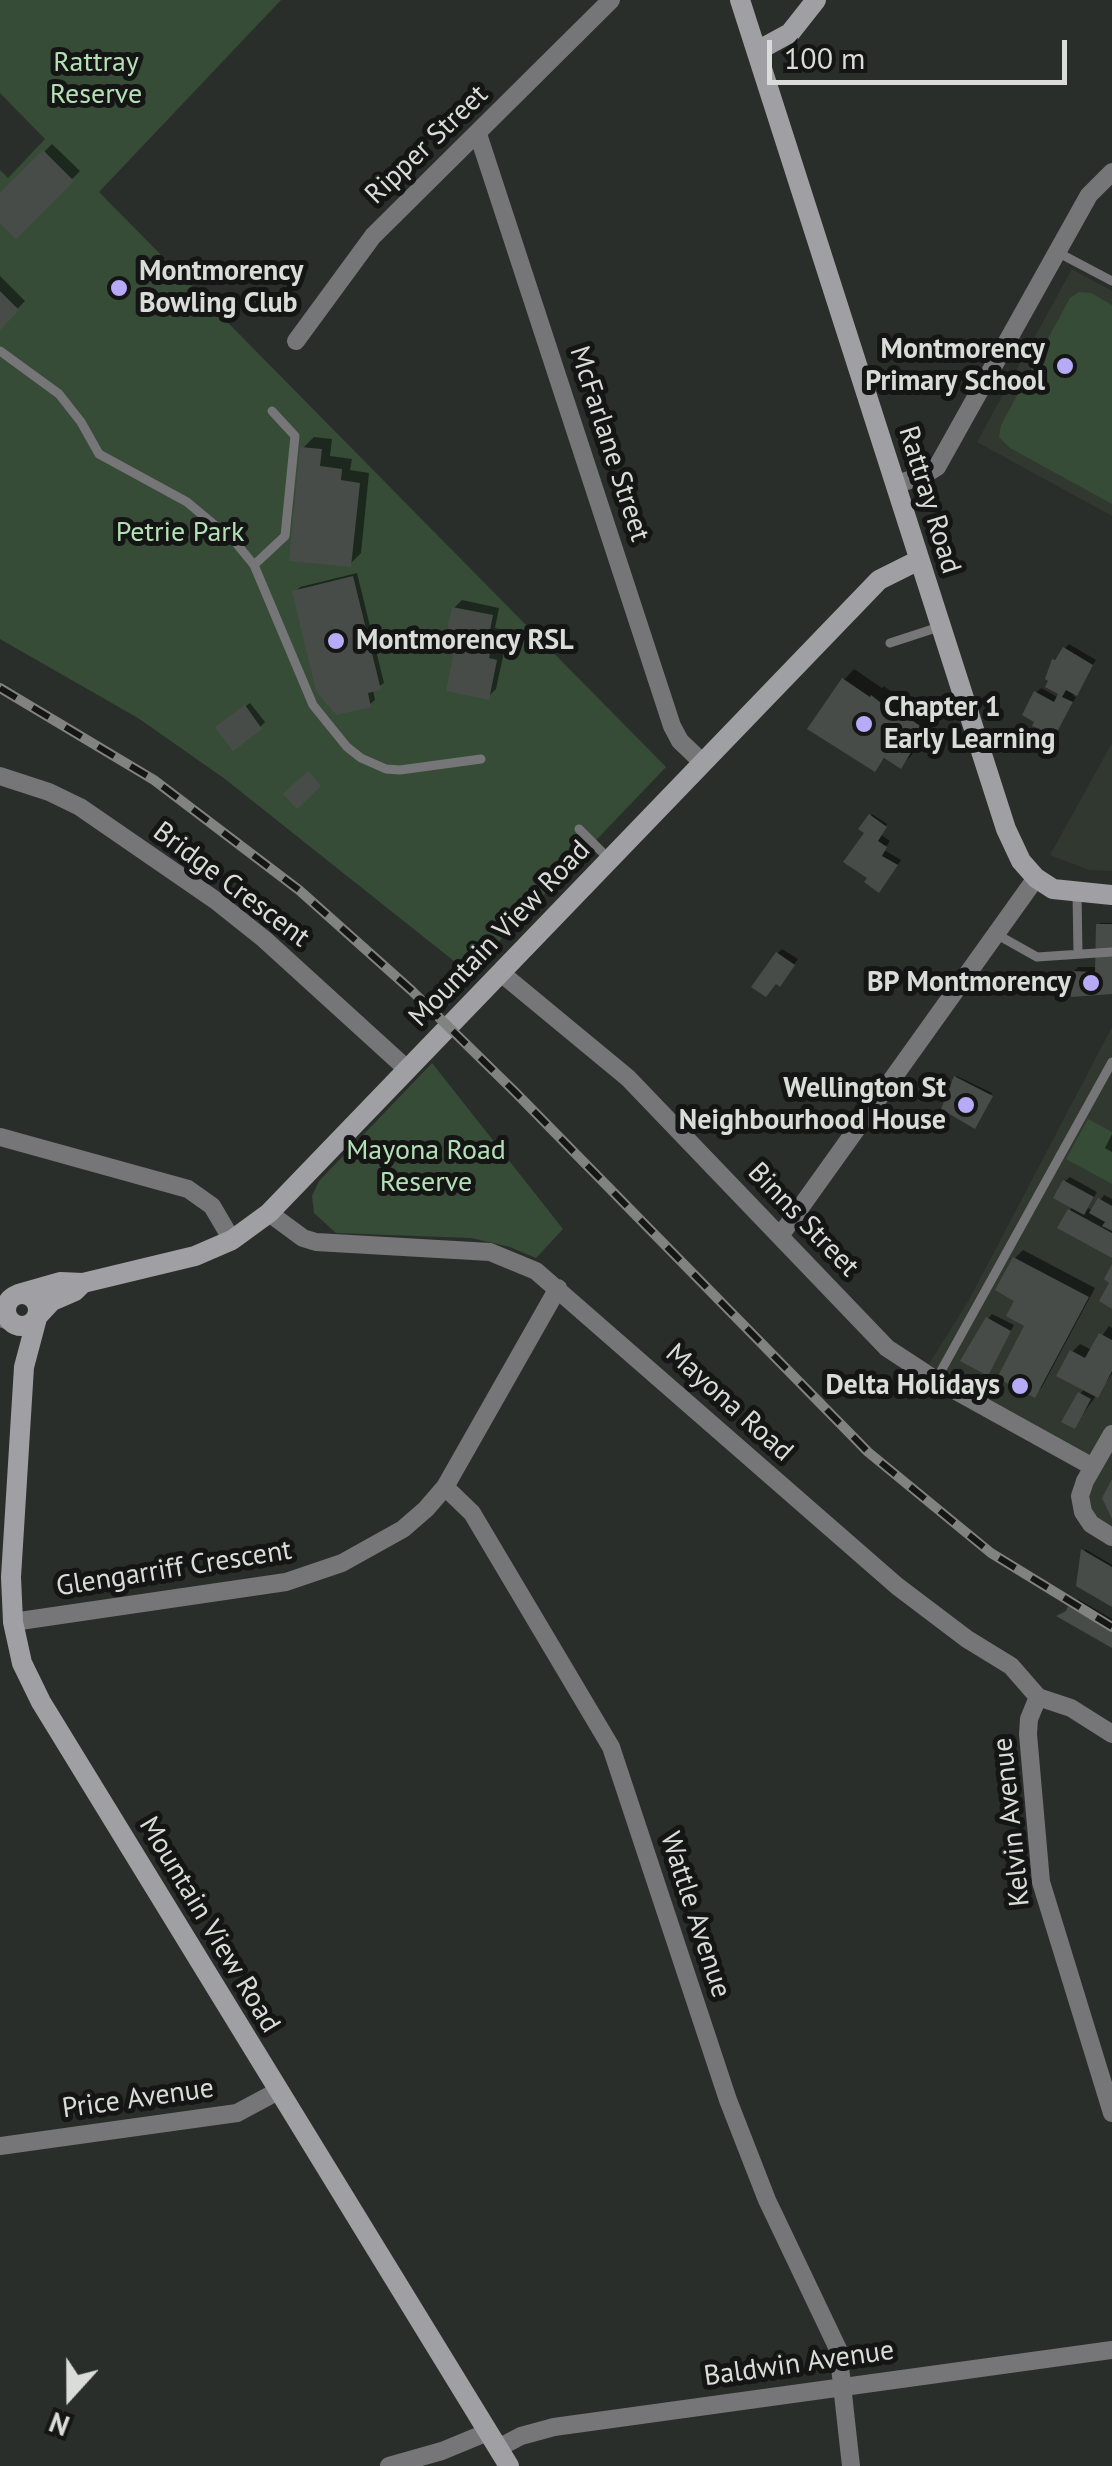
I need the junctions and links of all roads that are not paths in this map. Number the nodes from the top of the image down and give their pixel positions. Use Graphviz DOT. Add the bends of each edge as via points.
graph roads {
  1 [pos="610,0"];
  2 [pos="740,0"];
  3 [pos="816,0"];
  4 [pos="758,51"];
  5 [pos="478,134"];
  6 [pos="1112,172"];
  7 [pos="1056,252"];
  8 [pos="1112,281"];
  9 [pos="296,341"];
  10 [pos="0,351"];
  11 [pos="272,411"];
  12 [pos="896,484"];
  13 [pos="918,560"];
  14 [pos="254,565"];
  15 [pos="940,626"];
  16 [pos="890,643"];
  17 [pos="481,759"];
  18 [pos="703,763"];
  19 [pos="0,776"];
  20 [pos="579,829"];
  21 [pos="609,859"];
  22 [pos="1036,878"];
  23 [pos="1076,893"];
  24 [pos="1112,894"];
  25 [pos="996,934"];
  26 [pos="1112,952"];
  27 [pos="1078,954"];
  28 [pos="500,973"];
  29 [pos="1112,1062"];
  30 [pos="408,1070"];
  31 [pos="0,1136"];
  32 [pos="270,1213"];
  33 [pos="780,1236"];
  34 [pos="232,1240"];
  35 [pos="83,1283"];
  36 [pos="558,1288"];
  37 [pos="9,1309"];
  38 [pos="37,1317"];
  39 [pos="24,1368"];
  40 [pos="936,1380"];
  41 [pos="1112,1434"];
  42 [pos="1094,1466"];
  43 [pos="445,1487"];
  44 [pos="1112,1537"];
  45 [pos="13,1622"];
  46 [pos="1038,1697"];
  47 [pos="1112,1734"];
  48 [pos="278,2091"];
  49 [pos="1112,2112"];
  50 [pos="0,2146"];
  51 [pos="1112,2350"];
  52 [pos="840,2386"];
  53 [pos="498,2449"];
  54 [pos="389,2466"];
  55 [pos="851,2466"];
  1 -- 5 [label="street, Ripper Street"];
  2 -- 4 [label="street, Rattray Road"];
  3 -- 4 [label="street" via="790,34"];
  4 -- 12 [label="street, Rattray Road"];
  5 -- 9 [label="street, Ripper Street" via="373,236"];
  5 -- 18 [label="street, McFarlane Street" via="672,726"];
  6 -- 7 [label="street" via="1089,195"];
  7 -- 8 [label="lane"];
  7 -- 12 [label="street" via="938,467"];
  10 -- 14 [label="lane" via="59,394 99,454 187,502"];
  11 -- 14 [label="lane" via="295,436 284,536"];
  12 -- 13 [label="street, Rattray Road"];
  13 -- 15 [label="street, Rattray Road"];
  13 -- 18 [label="street, Mountain View Road" via="879,580"];
  14 -- 17 [label="lane" via="313,705 361,758 400,770"];
  15 -- 16 [label="lane"];
  15 -- 22 [label="street, Rattray Road" via="1006,829"];
  18 -- 21 [label="street, Mountain View Road"];
  19 -- 30 [label="street, Bridge Crescent" via="80,806 224,906"];
  20 -- 21 [label="lane"];
  21 -- 28 [label="street, Mountain View Road"];
  22 -- 23 [label="street"];
  22 -- 25 [label="street"];
  23 -- 24 [label="street"];
  23 -- 27 [label="lane"];
  25 -- 27 [label="lane" via="1037,956"];
  25 -- 33 [label="street"];
  26 -- 27 [label="lane"];
  28 -- 30 [label="street, Mountain View Road"];
  28 -- 33 [label="street, Binns Street" via="628,1078"];
  29 -- 40 [label="lane"];
  30 -- 32 [label="street, Mountain View Road"];
  31 -- 34 [label="street" via="188,1189 212,1206"];
  32 -- 34 [label="street, Mountain View Road"];
  32 -- 36 [label="street, Mayona Road" via="316,1242 490,1252"];
  33 -- 40 [label="street, Binns Street" via="887,1348"];
  34 -- 35 [label="street, Mountain View Road" via="179,1261"];
  35 -- 37 [label="street, Mountain View Road" via="60,1282"];
  35 -- 38 [label="street, Mountain View Road"];
  36 -- 43 [label="street, Glengarriff Crescent"];
  36 -- 46 [label="street, Mayona Road" via="896,1586 1010,1666"];
  37 -- 38 [label="street" via="28,1295 36,1301"];
  37 -- 39 [label="street, Mountain View Road"];
  38 -- 39 [label="street, Mountain View Road"];
  39 -- 45 [label="street, Mountain View Road"];
  40 -- 42 [label="street, Binns Street"];
  41 -- 42 [label="street"];
  42 -- 44 [label="street" via="1081,1504 1091,1524"];
  43 -- 45 [label="street, Glengarriff Crescent" via="403,1528 320,1573"];
  43 -- 52 [label="street, Wattle Avenue" via="472,1514 611,1748 728,2100 838,2349"];
  45 -- 48 [label="street, Mountain View Road" via="22,1663 41,1702"];
  46 -- 47 [label="street, Mayona Road"];
  46 -- 49 [label="street, Kelvin Avenue" via="1028,1734 1041,1882"];
  48 -- 50 [label="street, Price Avenue" via="237,2113"];
  48 -- 53 [label="street, Mountain View Road"];
  51 -- 52 [label="street, Baldwin Avenue"];
  52 -- 53 [label="street, Baldwin Avenue" via="554,2427"];
  52 -- 55 [label="street, Wattle Avenue"];
  53 -- 54 [label="street, Baldwin Avenue" via="442,2451"];
}
